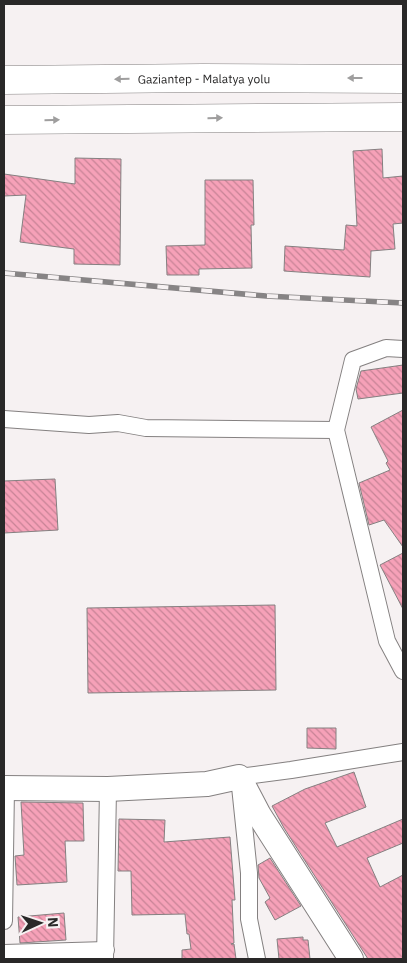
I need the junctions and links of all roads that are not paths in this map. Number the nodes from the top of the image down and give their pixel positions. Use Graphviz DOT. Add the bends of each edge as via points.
graph roads {
  1 [pos="403,79"];
  2 [pos="4,80"];
  3 [pos="403,117"];
  4 [pos="4,120"];
  5 [pos="403,349"];
  6 [pos="4,419"];
  7 [pos="336,430"];
  8 [pos="403,671"];
  9 [pos="403,752"];
  10 [pos="239,777"];
  11 [pos="5,788"];
  12 [pos="108,789"];
  13 [pos="4,921"];
  14 [pos="4,953"];
  15 [pos="106,955"];
  16 [pos="257,959"];
  17 [pos="351,959"];
  1 -- 2 [label="highway, Gaziantep - Malatya yolu, one-way"];
  4 -- 3 [label="highway, one-way"];
  5 -- 7 [label="street" via="386,348 353,360"];
  6 -- 7 [label="street" via="146,428"];
  7 -- 8 [label="street" via="387,641"];
  9 -- 10 [label="street"];
  10 -- 12 [label="street" via="207,784"];
  10 -- 16 [label="street" via="249,872 249,919"];
  10 -- 17 [label="street" via="259,815"];
  11 -- 12 [label="street"];
  11 -- 13 [label="street"];
  12 -- 15 [label="street"];
  14 -- 15 [label="street"];
}
